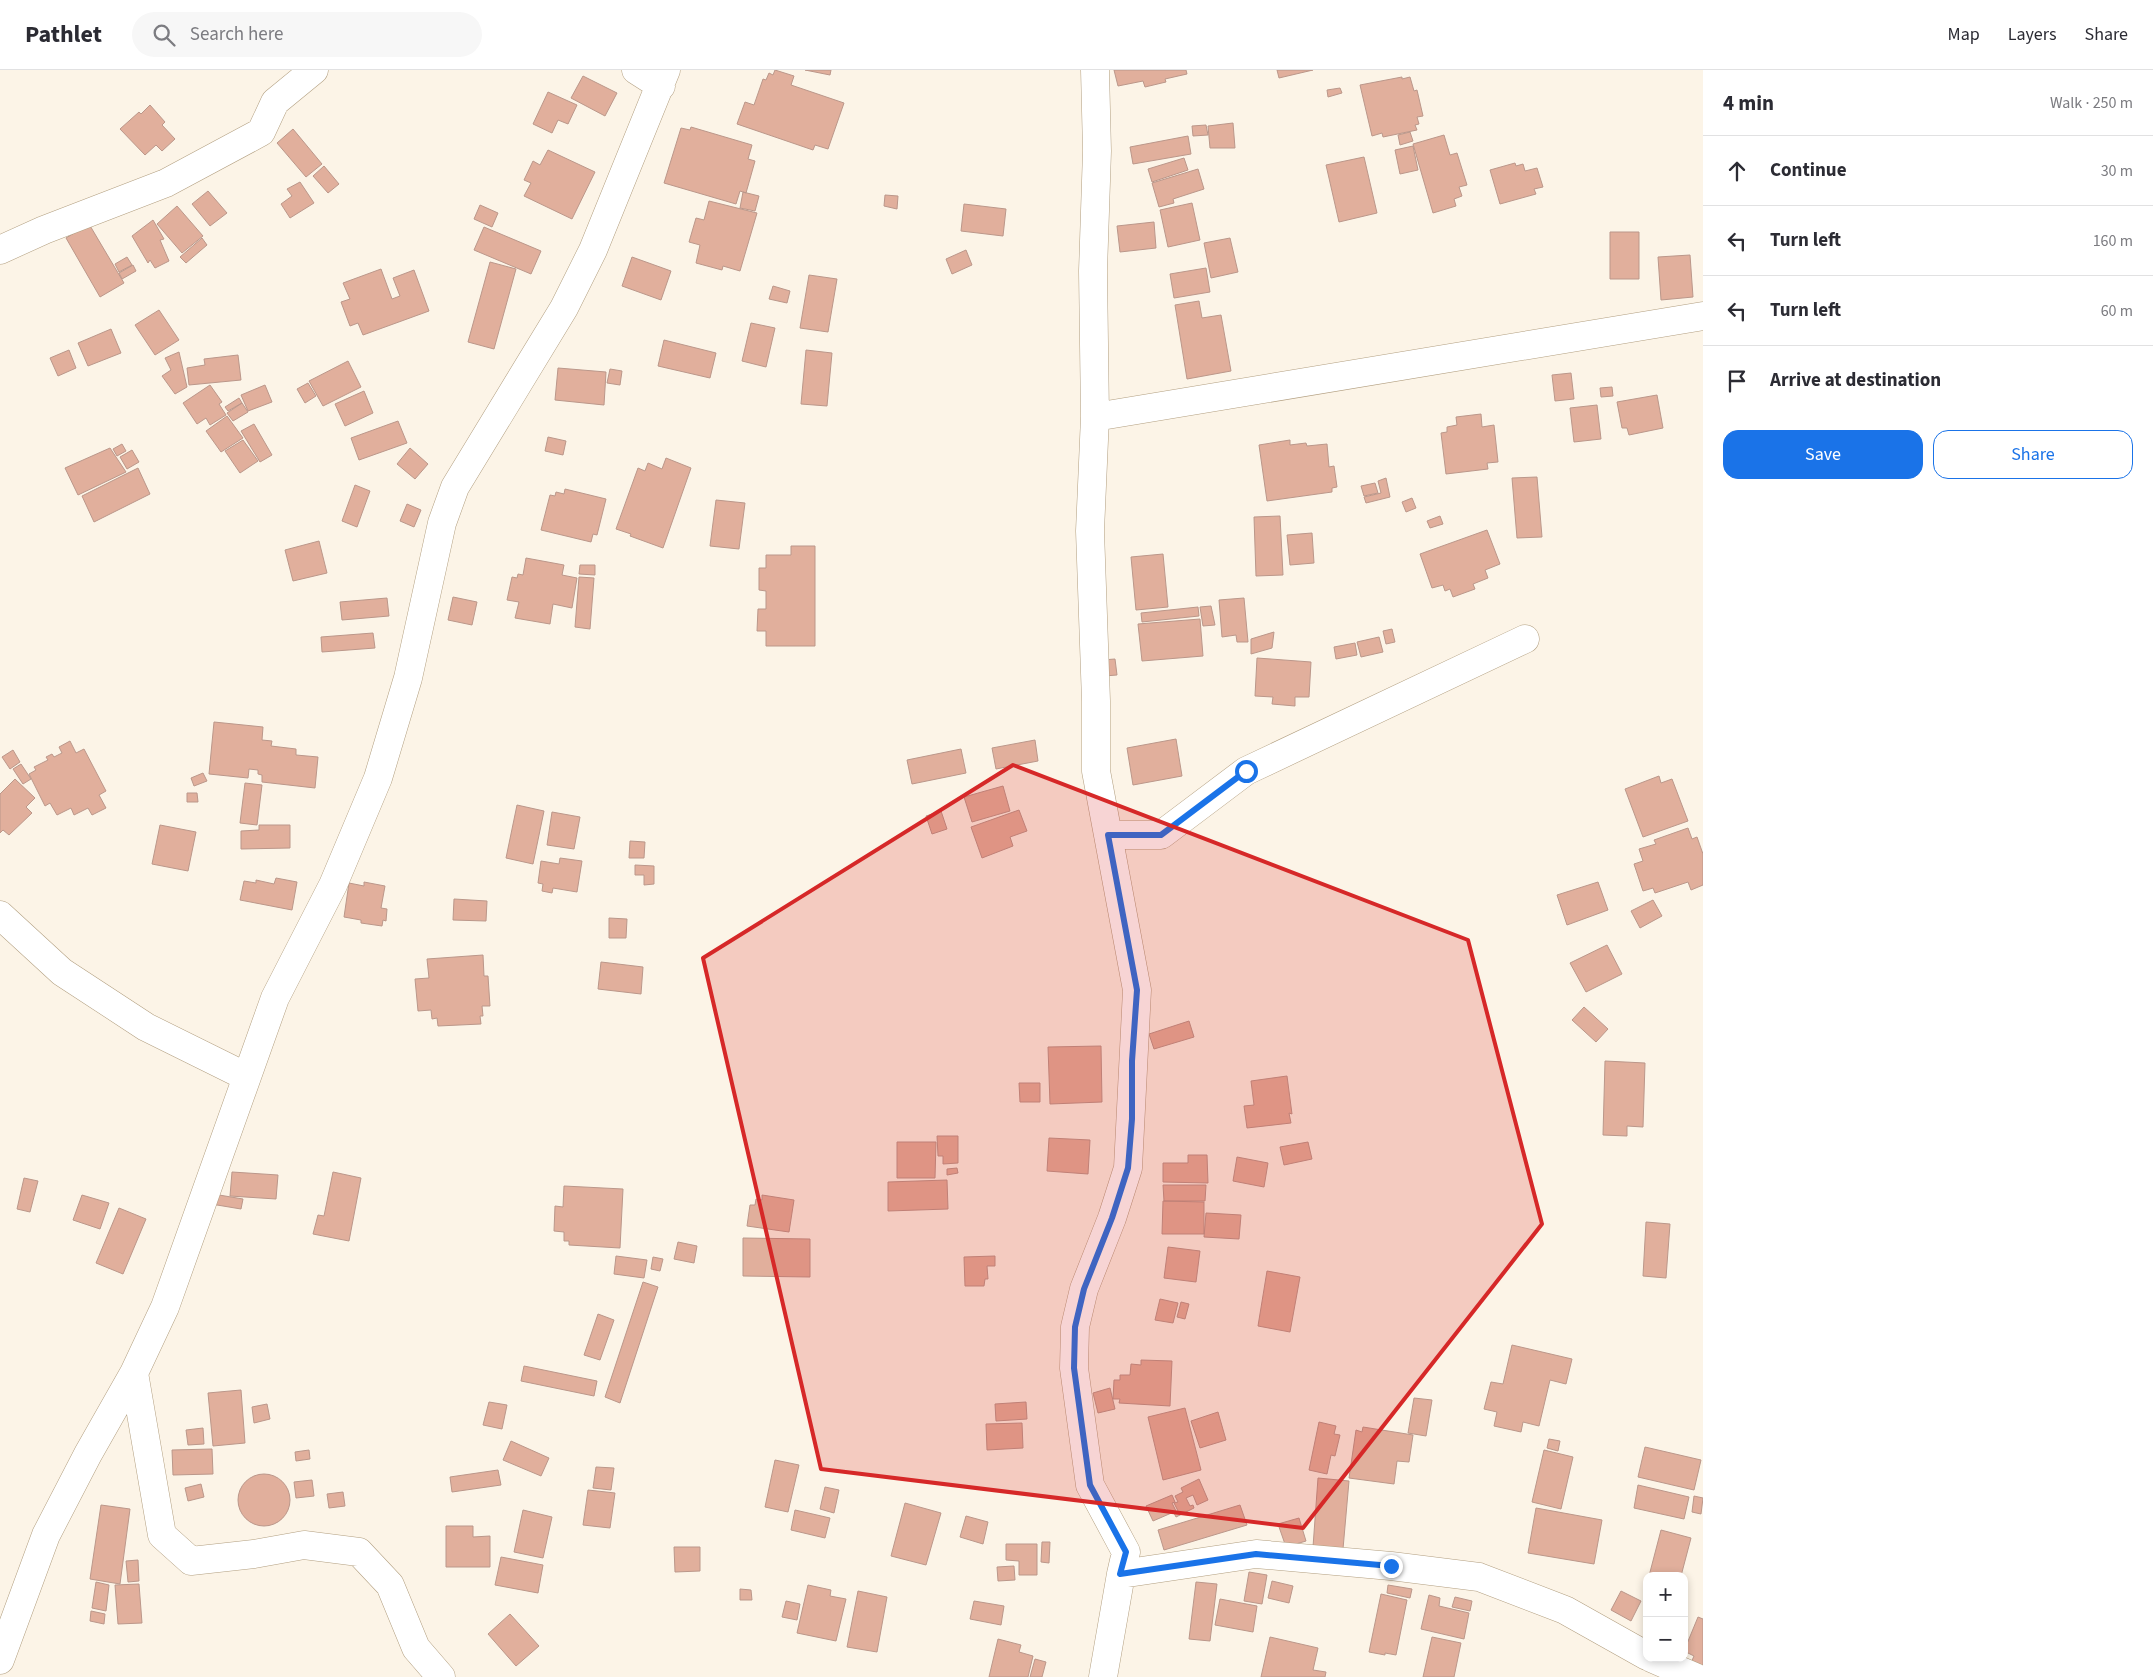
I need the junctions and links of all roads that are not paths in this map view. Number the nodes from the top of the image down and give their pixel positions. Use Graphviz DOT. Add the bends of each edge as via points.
graph roads {
  1 [pos="314,70"];
  2 [pos="636,70"];
  3 [pos="1094,70"];
  4 [pos="663,78"];
  5 [pos="0,250"];
  6 [pos="1703,316"];
  7 [pos="1095,417"];
  8 [pos="1525,639"];
  9 [pos="1108,835"];
  10 [pos="0,915"];
  11 [pos="247,1077"];
  12 [pos="134,1374"];
  13 [pos="1120,1574"];
  14 [pos="1643,1654"];
  15 [pos="0,1660"];
  16 [pos="1660,1662"];
  17 [pos="441,1677"];
  18 [pos="1103,1677"];
  19 [pos="1695,1677"];
  1 -- 5 [label="street" via="275,102 260,132 166,183"];
  2 -- 4 [label="street"];
  3 -- 7 [label="street" via="1097,151 1093,271"];
  4 -- 11 [label="street" via="593,250 564,308 456,487 442,523 408,678 378,778 333,885 274,998"];
  6 -- 7 [label="street"];
  7 -- 9 [label="street" via="1090,530 1096,771"];
  8 -- 9 [label="street" via="1246,771 1161,835"];
  9 -- 13 [label="street" via="1137,990 1132,1119 1128,1168 1082,1298 1075,1327 1074,1368 1090,1485 1126,1552"];
  10 -- 11 [label="street" via="62,972 146,1027"];
  11 -- 12 [label="street" via="165,1307"];
  12 -- 15 [label="street" via="46,1535"];
  12 -- 17 [label="street" via="162,1535 191,1561 304,1545 358,1552 390,1585 416,1648"];
  13 -- 14 [label="street" via="1256,1554 1480,1577 1565,1610"];
  13 -- 18 [label="street"];
  16 -- 19 [label="street"];
}
